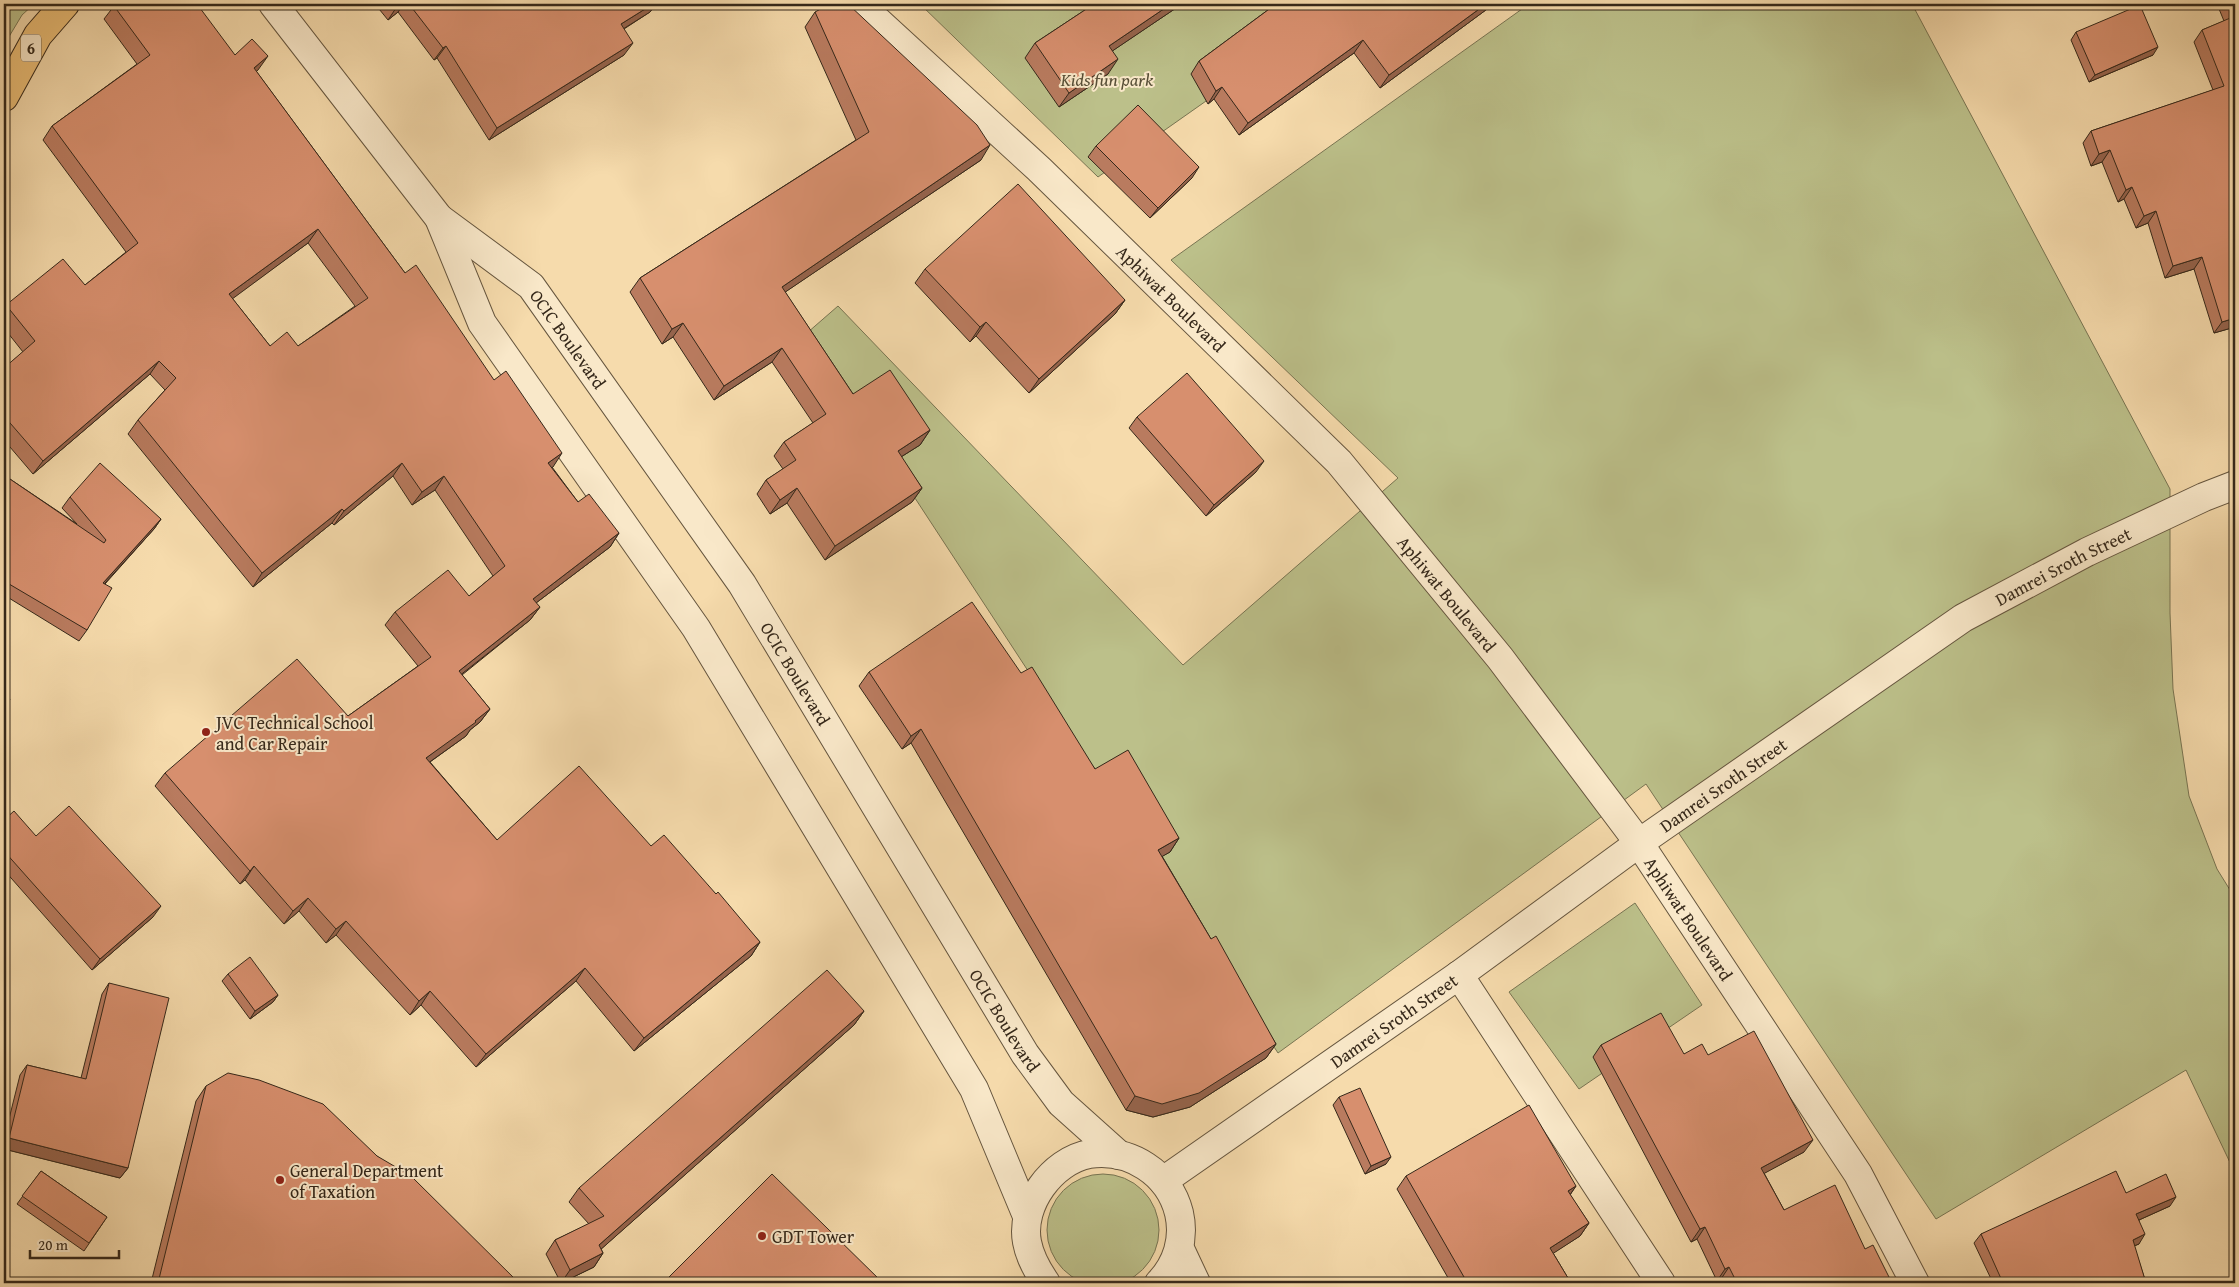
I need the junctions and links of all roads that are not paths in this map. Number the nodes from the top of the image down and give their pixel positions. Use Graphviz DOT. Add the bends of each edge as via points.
graph roads {
  1 [pos="65,4"];
  2 [pos="273,4"];
  3 [pos="859,4"];
  4 [pos="4,97"];
  5 [pos="439,218"];
  6 [pos="2235,485"];
  7 [pos="1639,843"];
  8 [pos="1458,975"];
  9 [pos="1119,1155"];
  10 [pos="1163,1181"];
  11 [pos="1027,1216"];
  12 [pos="1180,1248"];
  13 [pos="1046,1283"];
  14 [pos="1159,1283"];
  15 [pos="1196,1283"];
  16 [pos="1661,1283"];
  17 [pos="1915,1283"];
  1 -- 4 [label="highway, 6" via="38,35"];
  2 -- 5 [label="street, OCIC Boulevard"];
  3 -- 7 [label="street, Aphiwat Boulevard" via="1039,169 1339,462 1500,658"];
  5 -- 9 [label="street, OCIC Boulevard" via="531,286 742,584 1025,1054 1061,1103"];
  5 -- 11 [label="street, OCIC Boulevard" via="482,323 696,628 974,1088"];
  6 -- 7 [label="street, Damrei Sroth Street" via="2087,552 1963,618"];
  7 -- 8 [label="street, Damrei Sroth Street"];
  7 -- 17 [label="street, Aphiwat Boulevard" via="1858,1174"];
  8 -- 10 [label="street, Damrei Sroth Street"];
  8 -- 16 [label="street"];
  9 -- 10 [label="street" via="1136,1160"];
  9 -- 11 [label="street" via="1088,1154 1060,1167 1039,1188"];
  10 -- 12 [label="street" via="1176,1201 1181,1225"];
  11 -- 13 [label="street" via="1026,1241 1033,1265"];
  12 -- 14 [label="street" via="1169,1273"];
  12 -- 15 [label="street"];
}
